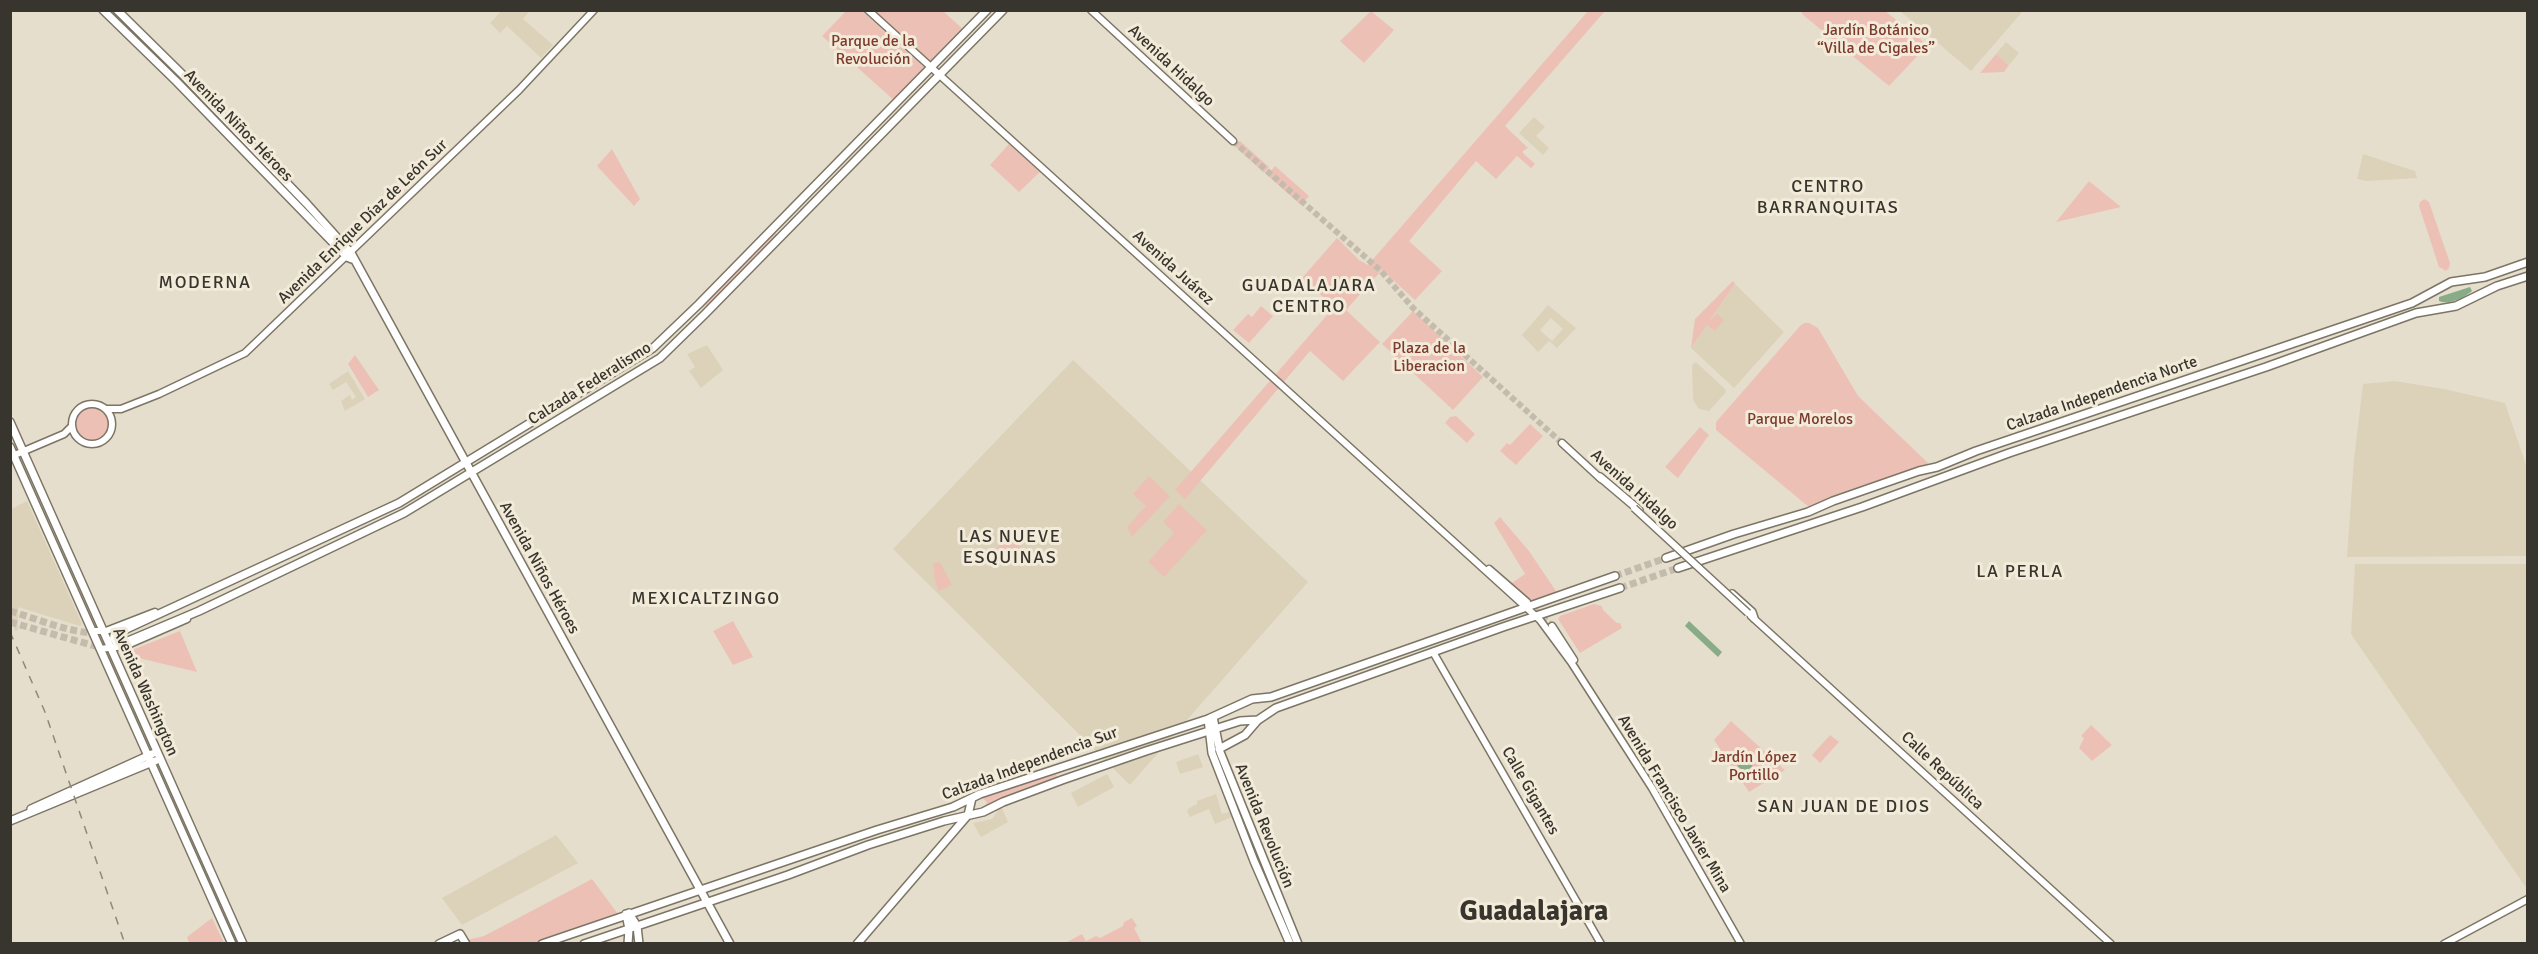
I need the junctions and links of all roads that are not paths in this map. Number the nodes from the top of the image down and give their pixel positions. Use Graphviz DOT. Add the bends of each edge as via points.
graph roads {
  1 [pos="104,10"];
  2 [pos="117,10"];
  3 [pos="594,10"];
  4 [pos="868,10"];
  5 [pos="987,10"];
  6 [pos="1003,10"];
  7 [pos="1090,10"];
  8 [pos="930,68"];
  9 [pos="939,76"];
  10 [pos="1233,141"];
  11 [pos="350,257"];
  12 [pos="2528,262"];
  13 [pos="2528,276"];
  14 [pos="700,310"];
  15 [pos="663,355"];
  16 [pos="106,409"];
  17 [pos="121,409"];
  18 [pos="10,422"];
  19 [pos="112,423"];
  20 [pos="72,426"];
  21 [pos="64,435"];
  22 [pos="77,437"];
  23 [pos="1562,443"];
  24 [pos="10,447"];
  25 [pos="23,452"];
  26 [pos="12,456"];
  27 [pos="466,462"];
  28 [pos="472,473"];
  29 [pos="1600,477"];
  30 [pos="315,554"];
  31 [pos="1666,558"];
  32 [pos="1689,558"];
  33 [pos="1678,568"];
  34 [pos="287,570"];
  35 [pos="1616,576"];
  36 [pos="1620,588"];
  37 [pos="1526,605"];
  38 [pos="1751,616"];
  39 [pos="1536,617"];
  40 [pos="1552,626"];
  41 [pos="119,629"];
  42 [pos="93,631"];
  43 [pos="104,632"];
  44 [pos="127,644"];
  45 [pos="100,649"];
  46 [pos="111,649"];
  47 [pos="1433,652"];
  48 [pos="1583,680"];
  49 [pos="1210,718"];
  50 [pos="1258,720"];
  51 [pos="1212,730"];
  52 [pos="1219,749"];
  53 [pos="159,755"];
  54 [pos="150,759"];
  55 [pos="972,798"];
  56 [pos="968,815"];
  57 [pos="10,820"];
  58 [pos="701,891"];
  59 [pos="2527,900"];
  60 [pos="707,902"];
  61 [pos="628,914"];
  62 [pos="637,926"];
  63 [pos="629,928"];
  64 [pos="639,943"];
  65 [pos="232,944"];
  66 [pos="243,944"];
  67 [pos="439,944"];
  68 [pos="466,944"];
  69 [pos="542,944"];
  70 [pos="584,944"];
  71 [pos="628,944"];
  72 [pos="730,944"];
  73 [pos="857,944"];
  74 [pos="1290,944"];
  75 [pos="1298,944"];
  76 [pos="1601,944"];
  77 [pos="1741,944"];
  78 [pos="2111,944"];
  79 [pos="2444,944"];
  1 -- 11 [label="main road, Avenida Niños Héroes"];
  2 -- 11 [label="main road, Avenida Niños Héroes" via="307,204"];
  3 -- 11 [label="main road, Avenida Enrique Díaz de León Sur"];
  4 -- 8 [label="main road, Avenida Juárez"];
  5 -- 8 [label="main road, Calzada Federalismo"];
  6 -- 9 [label="main road, Calzada Federalismo"];
  7 -- 10 [label="main road, Avenida Hidalgo"];
  8 -- 9 [label="main road, Avenida Juárez"];
  8 -- 27 [label="main road, Calzada Federalismo" via="653,348"];
  9 -- 15 [label="main road, Calzada Federalismo"];
  9 -- 37 [label="main road, Avenida Juárez"];
  11 -- 17 [label="main road, Avenida Enrique Díaz de León Sur" via="239,357"];
  11 -- 27 [label="main road, Avenida Niños Héroes"];
  12 -- 32 [label="main road, Calzada Independencia Norte" via="2485,277 2451,282 2412,303 1833,501"];
  13 -- 32 [label="main road, Calzada Independencia Norte" via="2456,306 2416,313 1862,507"];
  14 -- 15 [label="main road"];
  15 -- 28 [label="main road, Calzada Federalismo"];
  16 -- 17 [label="main road, Avenida Enrique Díaz de León Sur"];
  16 -- 19 [label="main road"];
  16 -- 20 [label="main road" via="97,404 83,405 74,415"];
  17 -- 19 [label="main road"];
  18 -- 25 [label="main road, Avenida Washington"];
  19 -- 22 [label="main road" via="109,434 100,442 85,442"];
  20 -- 21 [label="main road"];
  20 -- 22 [label="main road"];
  21 -- 22 [label="main road"];
  21 -- 25 [label="main road"];
  23 -- 29 [label="main road, Avenida Hidalgo"];
  24 -- 26 [label="main road, Avenida Washington"];
  25 -- 26 [label="main road"];
  25 -- 43 [label="main road, Avenida Washington" via="59,522"];
  26 -- 42 [label="main road, Avenida Washington"];
  27 -- 28 [label="main road, Avenida Niños Héroes"];
  27 -- 41 [label="main road, Calzada Federalismo" via="384,510"];
  28 -- 34 [label="main road, Calzada Federalismo" via="404,513"];
  28 -- 58 [label="main road, Avenida Niños Héroes"];
  29 -- 32 [label="main road"];
  29 -- 32 [label="main road, Avenida Hidalgo, bridge"];
  30 -- 34 [label="main road"];
  31 -- 32 [label="main road"];
  32 -- 33 [label="main road"];
  32 -- 38 [label="main road"];
  34 -- 44 [label="main road, Calzada Federalismo"];
  35 -- 37 [label="main road"];
  36 -- 39 [label="main road"];
  37 -- 39 [label="main road, Avenida Juárez"];
  37 -- 49 [label="main road, Calzada Independencia Sur" via="1271,697 1252,699"];
  38 -- 78 [label="main road, Calle República"];
  39 -- 47 [label="main road, Calzada Independencia Sur"];
  39 -- 48 [label="main road, Avenida Francisco Javier Mina"];
  40 -- 48 [label="main road, Avenida Francisco Javier Mina"];
  41 -- 43 [label="main road, Calzada Federalismo"];
  41 -- 44 [label="main road" via="112,638 116,643"];
  42 -- 43 [label="main road, Calzada Federalismo"];
  42 -- 45 [label="main road, Avenida Washington"];
  43 -- 46 [label="main road, Avenida Washington"];
  44 -- 46 [label="main road, Calzada Federalismo"];
  45 -- 46 [label="main road, Calzada Federalismo"];
  45 -- 54 [label="main road, Avenida Washington"];
  46 -- 53 [label="main road, Avenida Washington"];
  47 -- 50 [label="main road, Calzada Independencia Sur" via="1276,708"];
  47 -- 76 [label="main road, Calle Gigantes"];
  48 -- 77 [label="main road, Avenida Francisco Javier Mina" via="1652,788"];
  49 -- 51 [label="main road, Avenida Revolución"];
  49 -- 55 [label="main road, Calzada Independencia Sur"];
  50 -- 51 [label="main road, Calzada Independencia Sur"];
  50 -- 52 [label="main road" via="1245,735"];
  51 -- 52 [label="main road, Avenida Revolución"];
  51 -- 56 [label="main road, Calzada Independencia Sur"];
  51 -- 74 [label="main road, Avenida Revolución" via="1212,753"];
  52 -- 75 [label="main road, Avenida Revolución"];
  53 -- 54 [label="main road"];
  53 -- 66 [label="main road, Avenida Washington"];
  54 -- 57 [label="main road"];
  54 -- 65 [label="main road, Avenida Washington"];
  55 -- 56 [label="main road"];
  55 -- 58 [label="main road, Calzada Independencia Sur"];
  56 -- 60 [label="main road, Calzada Independencia Sur" via="868,844"];
  56 -- 73 [label="main road"];
  58 -- 60 [label="main road, Avenida Niños Héroes"];
  58 -- 61 [label="main road, Calzada Independencia Sur"];
  59 -- 79 [label="main road"];
  60 -- 62 [label="main road, Calzada Independencia Sur"];
  60 -- 72 [label="main road, Avenida Niños Héroes"];
  61 -- 62 [label="main road"];
  61 -- 63 [label="main road"];
  61 -- 69 [label="main road, Calzada Independencia Sur"];
  62 -- 63 [label="main road, Calzada Independencia Sur"];
  62 -- 64 [label="main road"];
  63 -- 70 [label="main road, Calzada Independencia Sur"];
  63 -- 71 [label="main road"];
  67 -- 68 [label="main road" via="460,934"];
}
